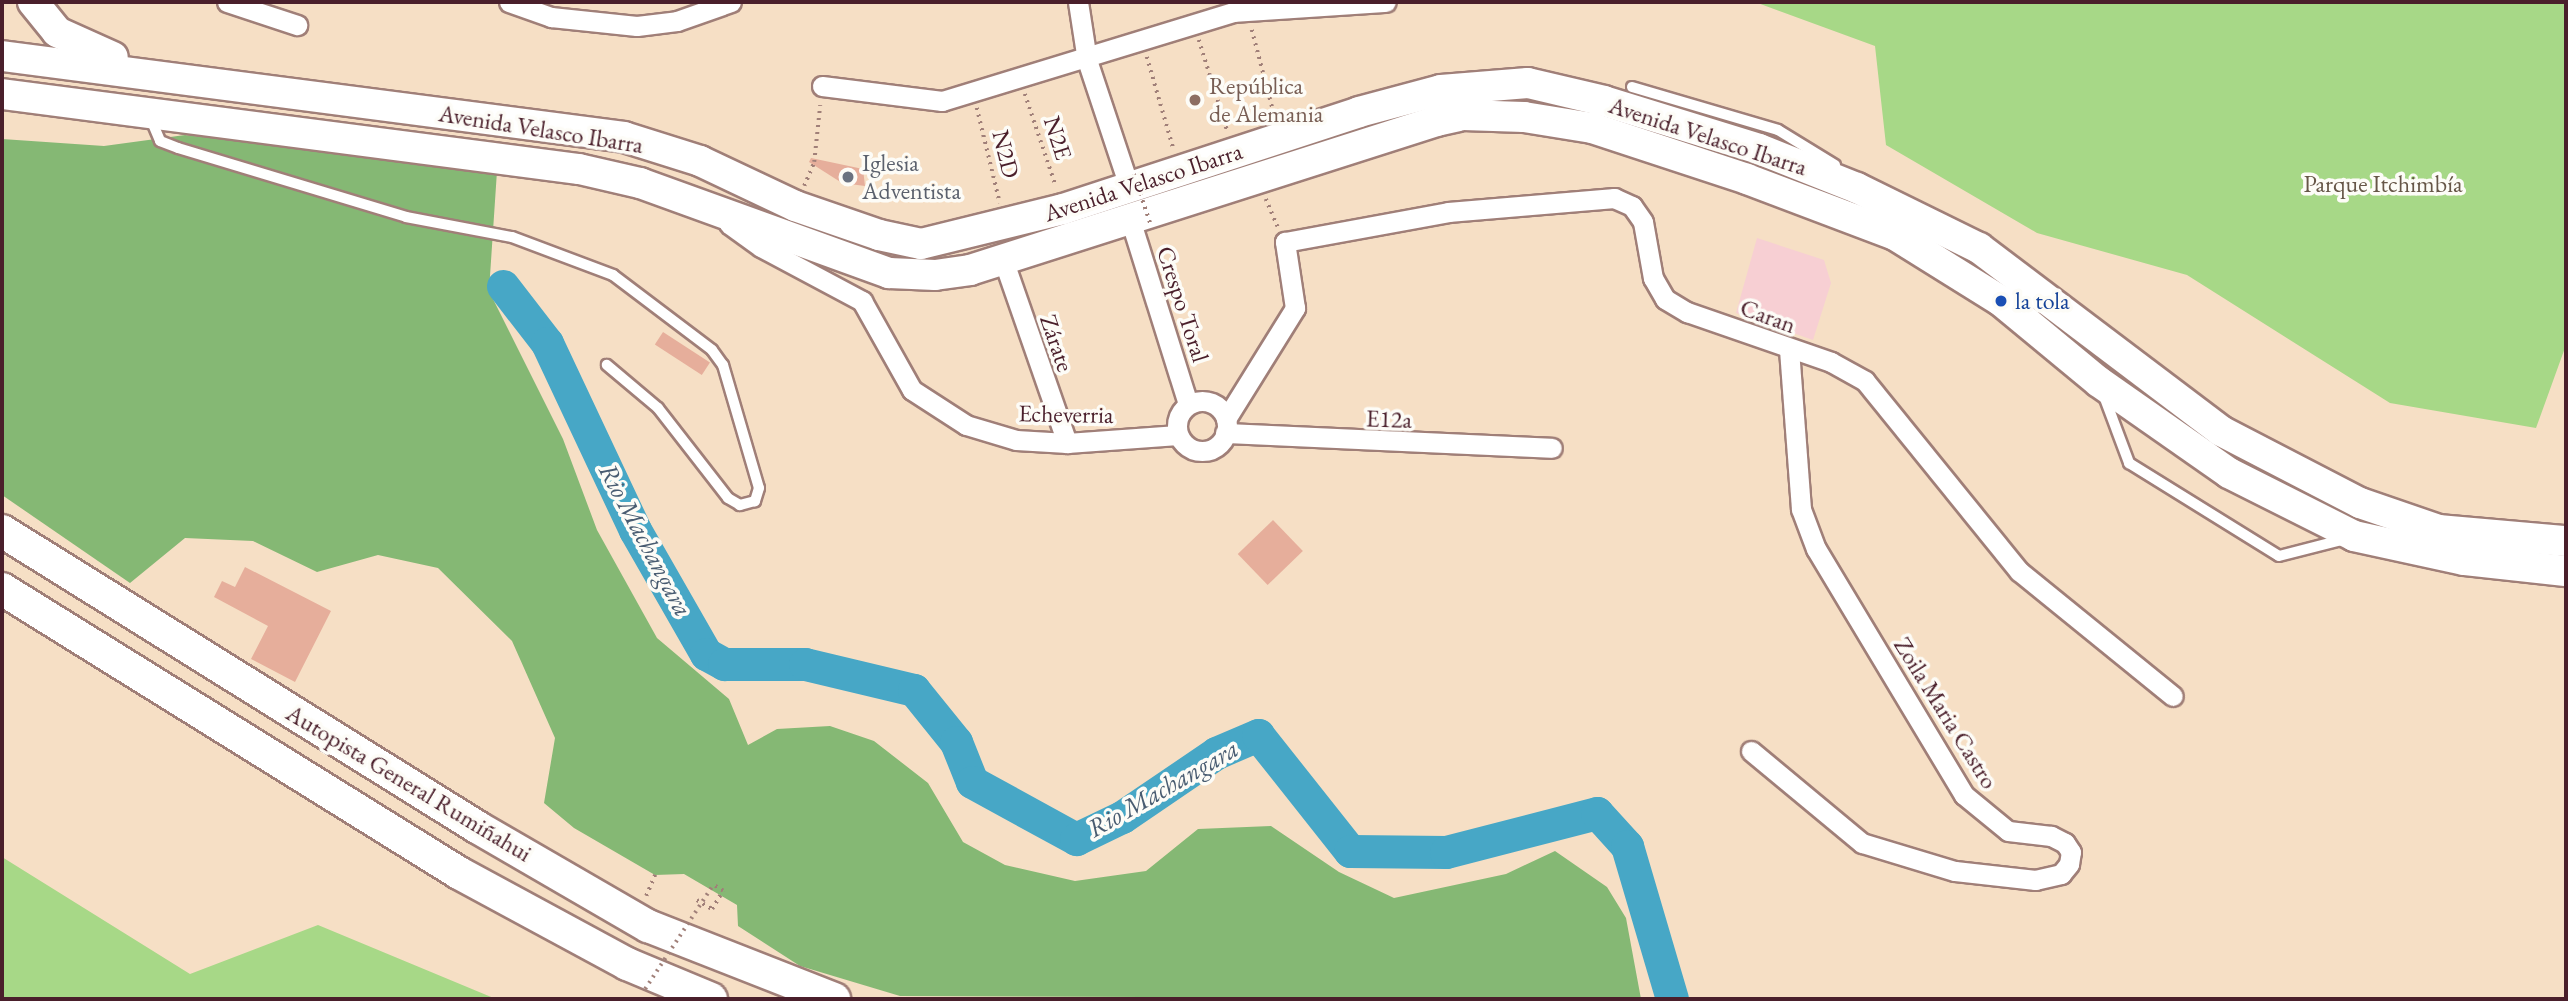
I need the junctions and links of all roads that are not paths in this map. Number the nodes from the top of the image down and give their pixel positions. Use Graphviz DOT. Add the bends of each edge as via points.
graph roads {
  1 [pos="33,2"];
  2 [pos="227,2"];
  3 [pos="509,2"];
  4 [pos="731,2"];
  5 [pos="1078,2"];
  6 [pos="1386,2"];
  7 [pos="297,25"];
  8 [pos="2,56"];
  9 [pos="1087,60"];
  10 [pos="163,74"];
  11 [pos="822,86"];
  12 [pos="1632,87"];
  13 [pos="2,94"];
  14 [pos="150,114"];
  15 [pos="1131,180"];
  16 [pos="1857,188"];
  17 [pos="709,208"];
  18 [pos="1140,222"];
  19 [pos="1003,260"];
  20 [pos="2070,321"];
  21 [pos="2059,348"];
  22 [pos="1789,350"];
  23 [pos="607,365"];
  24 [pos="2099,382"];
  25 [pos="1188,404"];
  26 [pos="1225,426"];
  27 [pos="1178,435"];
  28 [pos="1067,443"];
  29 [pos="1552,448"];
  30 [pos="2,531"];
  31 [pos="2354,536"];
  32 [pos="2566,541"];
  33 [pos="2566,571"];
  34 [pos="2,589"];
  35 [pos="2173,696"];
  36 [pos="1751,751"];
  37 [pos="711,999"];
  38 [pos="834,999"];
  1 -- 10 [label="main road" via="57,32 77,44"];
  2 -- 7 [label="street"];
  3 -- 4 [label="street" via="551,17 637,26 677,21"];
  5 -- 9 [label="street"];
  6 -- 9 [label="street" via="1248,11"];
  8 -- 10 [label="main road, Avenida Velasco Ibarra"];
  9 -- 11 [label="street" via="942,101"];
  9 -- 15 [label="street"];
  10 -- 15 [label="main road, Avenida Velasco Ibarra" via="624,137 700,161 795,206 879,235 921,244 1063,209"];
  12 -- 16 [label="lane" via="1778,130 1834,165"];
  13 -- 14 [label="main road, Avenida Velasco Ibarra"];
  14 -- 17 [label="main road, Avenida Velasco Ibarra" via="579,169 640,183"];
  14 -- 23 [label="lane" via="160,141 177,148 406,217 512,237 613,275 712,350 723,365 759,488 755,501 740,505 728,498 658,408"];
  15 -- 16 [label="main road, Avenida Velasco Ibarra" via="1180,170 1441,90 1528,83 1681,124"];
  16 -- 20 [label="main road, Avenida Velasco Ibarra" via="1979,248"];
  17 -- 19 [label="main road, Avenida Velasco Ibarra" via="889,273 935,275"];
  17 -- 28 [label="street, Echeverria" via="761,247 862,302 912,390 966,425 1016,440"];
  18 -- 19 [label="main road, Avenida Velasco Ibarra"];
  18 -- 21 [label="main road, Avenida Velasco Ibarra" via="1257,177 1463,116 1524,117 1592,128 1708,165 1895,235 2001,301"];
  18 -- 25 [label="street, Crespo Toral"];
  19 -- 28 [label="street, Zárate"];
  20 -- 21 [label="main road"];
  20 -- 32 [label="main road, Avenida Velasco Ibarra" via="2221,431 2360,503 2439,530"];
  21 -- 24 [label="main road, Avenida Velasco Ibarra"];
  22 -- 26 [label="street, Caran" via="1687,312 1665,299 1653,278 1643,222 1632,206 1614,198 1448,212 1285,242 1295,308"];
  22 -- 35 [label="street, Caran" via="1831,362 1865,381 2019,571"];
  22 -- 36 [label="street, Zoila Maria Castro" via="1801,509 1816,548 1964,796 2008,831 2051,836 2065,843 2071,852 2069,864 2061,874 2035,880 1955,871 1862,844"];
  24 -- 31 [label="main road, Avenida Velasco Ibarra" via="2229,473"];
  24 -- 31 [label="lane" via="2129,463 2279,556"];
  25 -- 26 [label="street" via="1210,402"];
  25 -- 27 [label="street" via="1178,418"];
  26 -- 27 [label="street" via="1207,450 1190,448"];
  26 -- 29 [label="street, E12a"];
  27 -- 28 [label="street, Echeverria"];
  30 -- 38 [label="highway, Autopista General Rumiñahui" via="477,827 648,926"];
  31 -- 33 [label="main road, Avenida Velasco Ibarra" via="2464,560"];
  34 -- 37 [label="highway, Autopista General Rumiñahui" via="459,873 627,964"];
}
